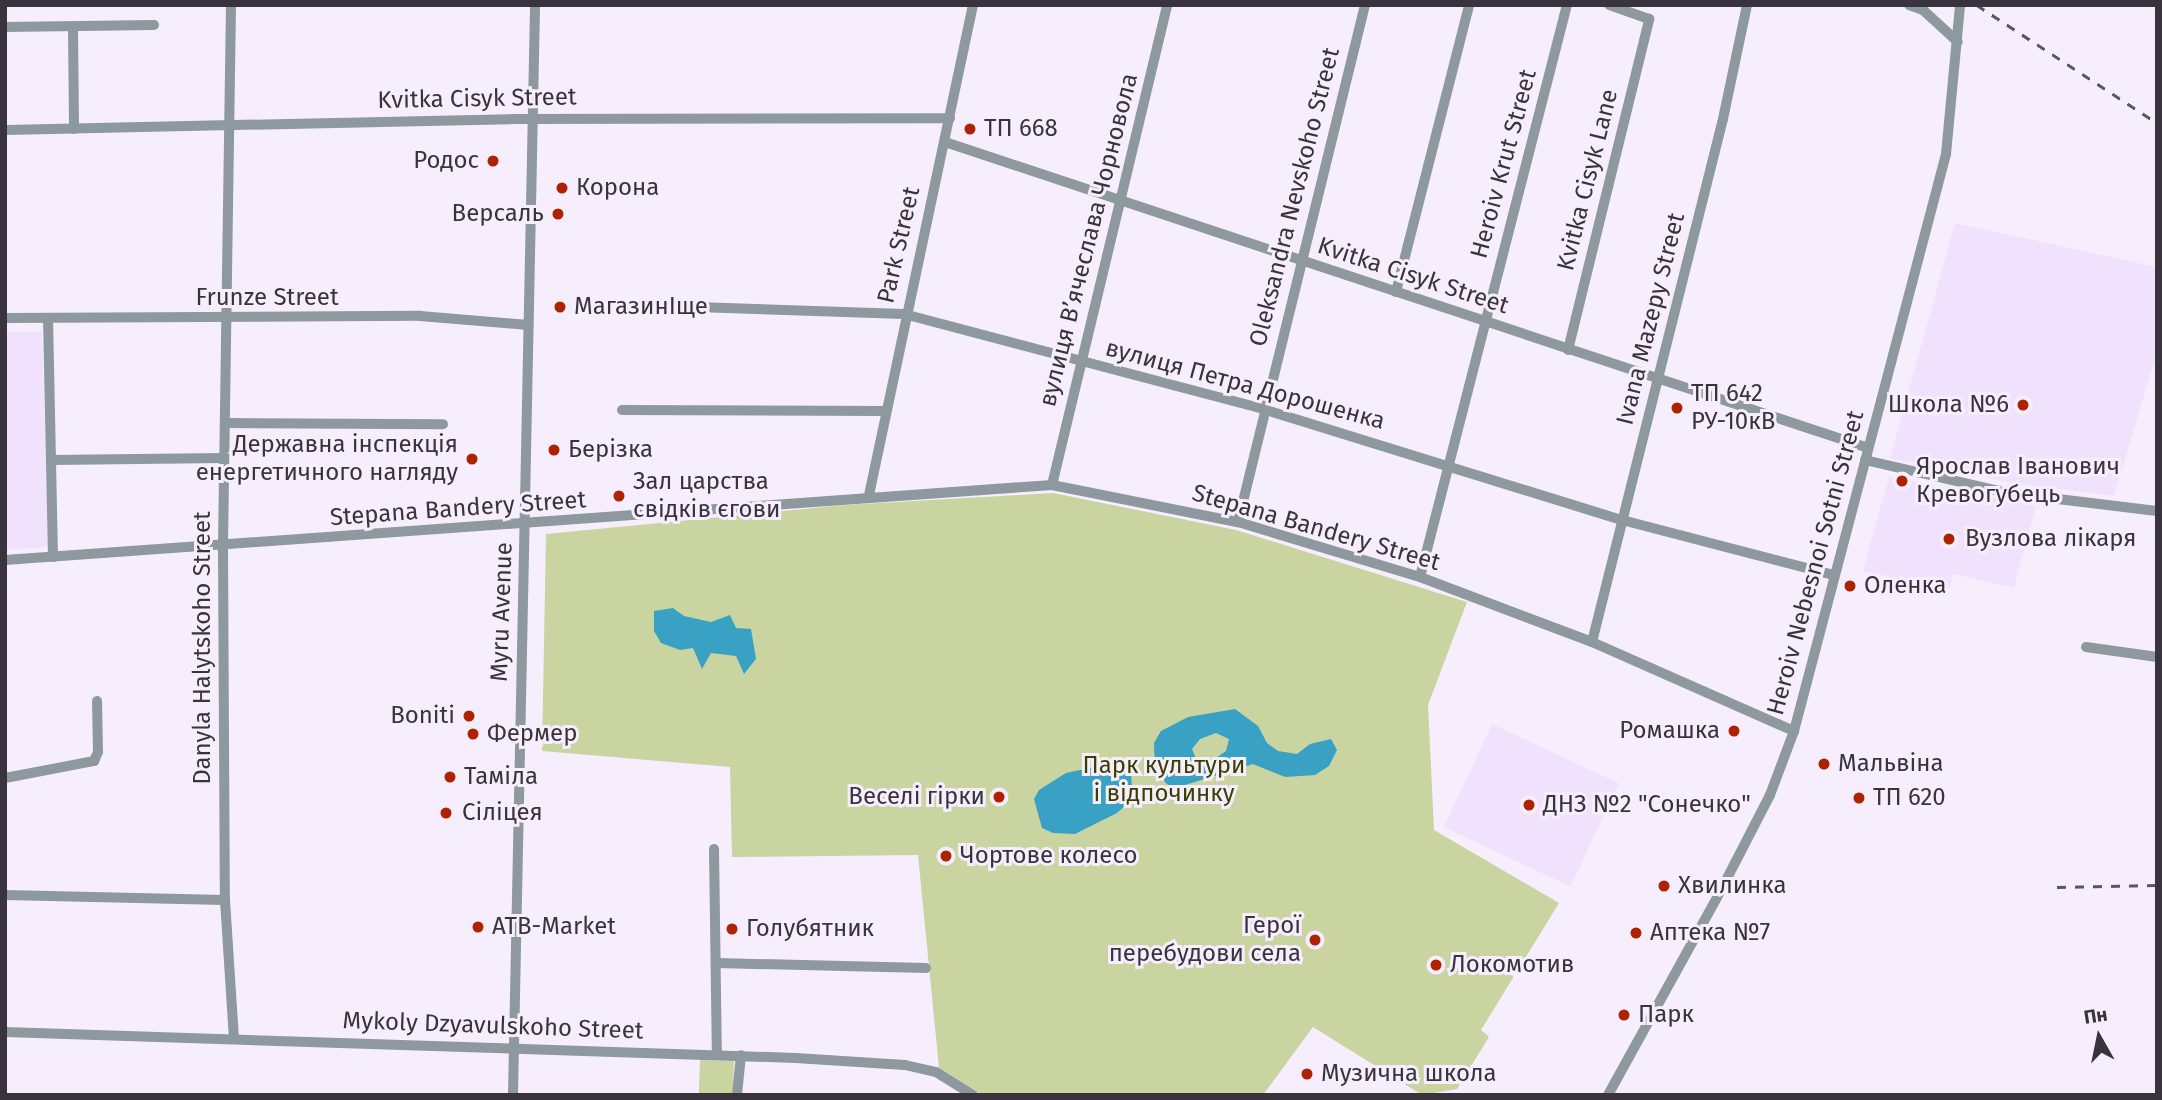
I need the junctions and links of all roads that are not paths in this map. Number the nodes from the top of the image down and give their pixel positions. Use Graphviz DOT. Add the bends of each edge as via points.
graph roads {
  1 [pos="231,5"];
  2 [pos="535,5"];
  3 [pos="973,5"];
  4 [pos="1167,5"];
  5 [pos="1365,5"];
  6 [pos="1469,5"];
  7 [pos="1567,5"];
  8 [pos="1609,5"];
  9 [pos="1747,5"];
  10 [pos="1909,5"];
  11 [pos="1960,5"];
  12 [pos="154,25"];
  13 [pos="5,27"];
  14 [pos="73,29"];
  15 [pos="1958,42"];
  16 [pos="533,118"];
  17 [pos="950,118"];
  18 [pos="228,124"];
  19 [pos="74,128"];
  20 [pos="5,130"];
  21 [pos="945,142"];
  22 [pos="1122,202"];
  23 [pos="1301,261"];
  24 [pos="1396,292"];
  25 [pos="635,305"];
  26 [pos="904,314"];
  27 [pos="5,318"];
  28 [pos="48,318"];
  29 [pos="224,319"];
  30 [pos="1485,322"];
  31 [pos="529,325"];
  32 [pos="1568,350"];
  33 [pos="1079,362"];
  34 [pos="1659,378"];
  35 [pos="1263,409"];
  36 [pos="622,410"];
  37 [pos="885,411"];
  38 [pos="225,423"];
  39 [pos="443,424"];
  40 [pos="1868,448"];
  41 [pos="224,458"];
  42 [pos="51,460"];
  43 [pos="1865,460"];
  44 [pos="1448,463"];
  45 [pos="1052,485"];
  46 [pos="869,495"];
  47 [pos="2157,511"];
  48 [pos="1622,520"];
  49 [pos="1238,522"];
  50 [pos="526,526"];
  51 [pos="223,547"];
  52 [pos="53,557"];
  53 [pos="5,560"];
  54 [pos="1833,575"];
  55 [pos="1420,577"];
  56 [pos="1592,642"];
  57 [pos="2086,647"];
  58 [pos="2157,657"];
  59 [pos="97,701"];
  60 [pos="1794,731"];
  61 [pos="5,778"];
  62 [pos="714,849"];
  63 [pos="5,895"];
  64 [pos="225,900"];
  65 [pos="717,963"];
  66 [pos="926,968"];
  67 [pos="5,1032"];
  68 [pos="234,1039"];
  69 [pos="514,1048"];
  70 [pos="718,1054"];
  71 [pos="741,1055"];
  72 [pos="513,1095"];
  73 [pos="737,1095"];
  74 [pos="973,1095"];
  75 [pos="1608,1095"];
  1 -- 18 [label="street, Danyla Halytskoho Street"];
  2 -- 16 [label="street, Myru Avenue"];
  3 -- 17 [label="street, Park Street"];
  4 -- 22 [label="street, вулиця Вʼячеслава Чорновола"];
  5 -- 23 [label="street, Oleksandra Nevskoho Street"];
  6 -- 24 [label="street"];
  7 -- 30 [label="street, Heroiv Krut Street"];
  8 -- 32 [label="street, Kvitka Cisyk Lane" via="1648,19"];
  9 -- 34 [label="street, Ivana Mazepy Street"];
  10 -- 15 [label="street" via="1923,10"];
  11 -- 15 [label="street, Heroiv Nebesnoi Sotni Street"];
  12 -- 14 [label="street"];
  13 -- 14 [label="street"];
  14 -- 19 [label="street"];
  15 -- 40 [label="street, Heroiv Nebesnoi Sotni Street" via="1946,153"];
  16 -- 17 [label="street, Kvitka Cisyk Street"];
  16 -- 18 [label="street, Kvitka Cisyk Street"];
  16 -- 31 [label="street, Myru Avenue"];
  17 -- 21 [label="street, Park Street"];
  18 -- 19 [label="street, Kvitka Cisyk Street"];
  18 -- 29 [label="street, Danyla Halytskoho Street"];
  19 -- 20 [label="street, Kvitka Cisyk Street"];
  21 -- 22 [label="street, Kvitka Cisyk Street"];
  21 -- 26 [label="street, Park Street"];
  22 -- 23 [label="street, Kvitka Cisyk Street"];
  22 -- 33 [label="street, вулиця Вʼячеслава Чорновола"];
  23 -- 24 [label="street, Kvitka Cisyk Street"];
  23 -- 35 [label="street, Oleksandra Nevskoho Street"];
  24 -- 30 [label="street, Kvitka Cisyk Street"];
  25 -- 26 [label="street, вулиця Петра Дорошенка"];
  26 -- 33 [label="street, вулиця Петра Дорошенка"];
  26 -- 37 [label="street, Park Street"];
  27 -- 28 [label="street, Frunze Street"];
  28 -- 29 [label="street, Frunze Street"];
  28 -- 42 [label="street"];
  29 -- 31 [label="street, Frunze Street" via="419,316"];
  29 -- 38 [label="street, Danyla Halytskoho Street"];
  30 -- 32 [label="street, Kvitka Cisyk Street"];
  30 -- 44 [label="street, Heroiv Krut Street"];
  31 -- 50 [label="street, Myru Avenue"];
  32 -- 34 [label="street, Kvitka Cisyk Street"];
  33 -- 35 [label="street, вулиця Петра Дорошенка"];
  33 -- 45 [label="street, вулиця Вʼячеслава Чорновола"];
  34 -- 40 [label="street, Kvitka Cisyk Street"];
  34 -- 48 [label="street, Ivana Mazepy Street"];
  35 -- 44 [label="street, вулиця Петра Дорошенка"];
  35 -- 49 [label="street, Oleksandra Nevskoho Street"];
  36 -- 37 [label="street"];
  37 -- 46 [label="street, Park Street"];
  38 -- 39 [label="street"];
  38 -- 41 [label="street, Danyla Halytskoho Street"];
  40 -- 43 [label="street, Heroiv Nebesnoi Sotni Street"];
  41 -- 42 [label="street"];
  41 -- 51 [label="street, Danyla Halytskoho Street"];
  42 -- 52 [label="street"];
  43 -- 47 [label="street" via="2008,493"];
  43 -- 54 [label="street, Heroiv Nebesnoi Sotni Street"];
  44 -- 48 [label="street, вулиця Петра Дорошенка"];
  44 -- 55 [label="street, Heroiv Krut Street"];
  45 -- 46 [label="street, Stepana Bandery Street"];
  45 -- 49 [label="street, Stepana Bandery Street"];
  46 -- 50 [label="street, Stepana Bandery Street"];
  48 -- 54 [label="street, вулиця Петра Дорошенка"];
  48 -- 56 [label="street, Ivana Mazepy Street"];
  49 -- 55 [label="street, Stepana Bandery Street"];
  50 -- 51 [label="street, Stepana Bandery Street"];
  50 -- 69 [label="street, Myru Avenue"];
  51 -- 52 [label="street, Stepana Bandery Street"];
  51 -- 64 [label="street, Danyla Halytskoho Street"];
  52 -- 53 [label="street, Stepana Bandery Street"];
  54 -- 60 [label="street, Heroiv Nebesnoi Sotni Street"];
  55 -- 56 [label="street, Stepana Bandery Street"];
  56 -- 60 [label="street, Stepana Bandery Street"];
  57 -- 58 [label="street"];
  59 -- 61 [label="street" via="98,752 94,761"];
  60 -- 75 [label="street, Heroiv Nebesnoi Sotni Street" via="1770,795"];
  62 -- 65 [label="street"];
  63 -- 64 [label="street"];
  64 -- 68 [label="street, Danyla Halytskoho Street"];
  65 -- 66 [label="street"];
  65 -- 70 [label="street"];
  67 -- 68 [label="street, Mykoly Dzyavulskoho Street"];
  68 -- 69 [label="street, Mykoly Dzyavulskoho Street"];
  69 -- 70 [label="street, Mykoly Dzyavulskoho Street"];
  69 -- 72 [label="street, Myru Avenue"];
  70 -- 71 [label="street, Mykoly Dzyavulskoho Street"];
  71 -- 73 [label="street"];
  71 -- 74 [label="street, Mykoly Dzyavulskoho Street" via="905,1065 936,1072"];
}
